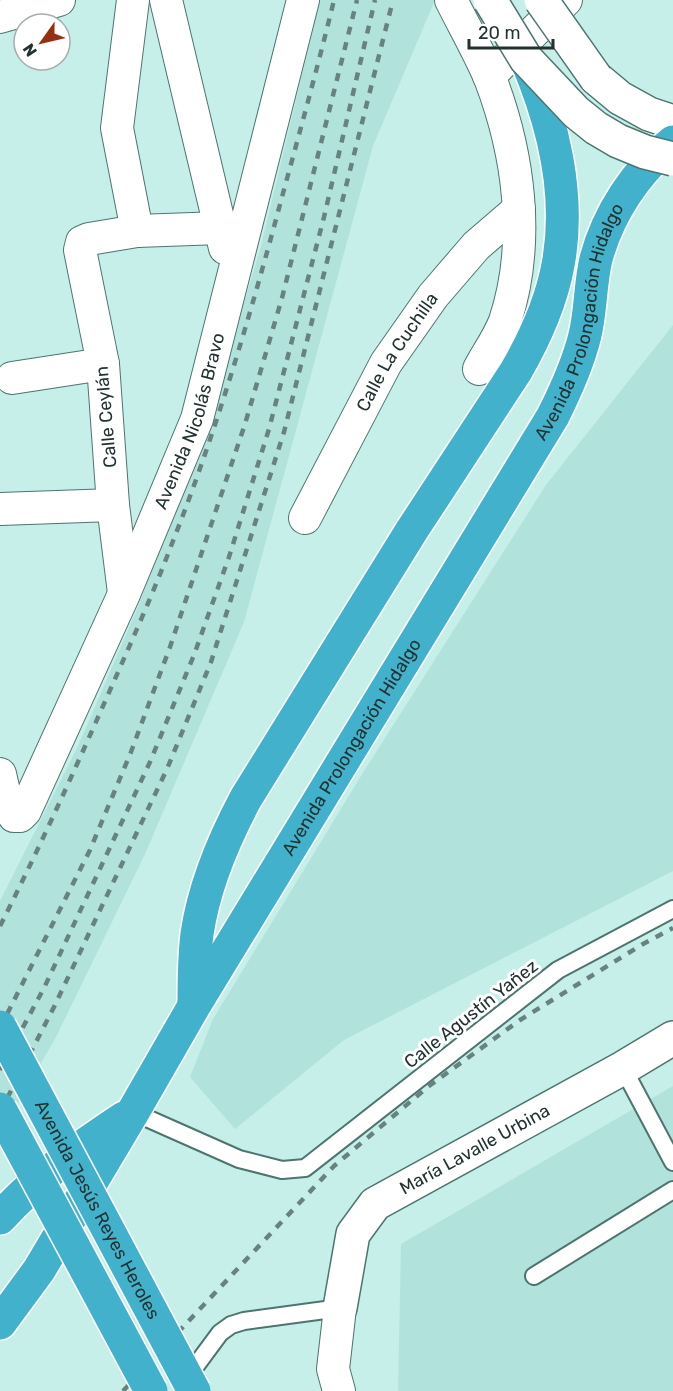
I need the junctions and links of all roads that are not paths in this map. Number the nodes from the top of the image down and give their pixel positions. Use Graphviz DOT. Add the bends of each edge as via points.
graph roads {
  1 [pos="60,0"];
  2 [pos="133,0"];
  3 [pos="166,0"];
  4 [pos="303,0"];
  5 [pos="451,0"];
  6 [pos="490,0"];
  7 [pos="541,0"];
  8 [pos="566,0"];
  9 [pos="18,9"];
  10 [pos="525,59"];
  11 [pos="489,76"];
  12 [pos="673,122"];
  13 [pos="673,142"];
  14 [pos="673,159"];
  15 [pos="519,208"];
  16 [pos="220,228"];
  17 [pos="137,231"];
  18 [pos="232,278"];
  19 [pos="103,364"];
  20 [pos="479,369"];
  21 [pos="12,378"];
  22 [pos="113,505"];
  23 [pos="0,509"];
  24 [pos="305,518"];
  25 [pos="124,594"];
  26 [pos="0,774"];
  27 [pos="673,909"];
  28 [pos="194,1006"];
  29 [pos="0,1027"];
  30 [pos="673,1038"];
  31 [pos="623,1068"];
  32 [pos="0,1109"];
  33 [pos="133,1112"];
  34 [pos="673,1162"];
  35 [pos="673,1190"];
  36 [pos="0,1218"];
  37 [pos="534,1276"];
  38 [pos="340,1308"];
  39 [pos="0,1323"];
  40 [pos="150,1391"];
  41 [pos="177,1391"];
  42 [pos="194,1391"];
  43 [pos="339,1391"];
  1 -- 9 [label="street"];
  2 -- 17 [label="street" via="117,128"];
  3 -- 16 [label="street"];
  4 -- 18 [label="street, Avenida Nicolás Bravo"];
  5 -- 11 [label="street"];
  6 -- 10 [label="street, bridge"];
  7 -- 12 [label="street, bridge" via="596,78 620,98"];
  8 -- 11 [label="street"];
  10 -- 14 [label="street, bridge" via="596,128 645,152"];
  10 -- 28 [label="highway" via="547,115 561,204 558,264 541,323 516,371 412,530 229,830 205,897 194,970"];
  11 -- 15 [label="street" via="504,119"];
  13 -- 28 [label="highway, Avenida Prolongación Hidalgo" via="631,187 604,235 596,259 585,336 554,416"];
  15 -- 20 [label="street" via="515,282 504,323"];
  15 -- 24 [label="street, Calle La Cuchilla" via="476,246 433,296 386,363"];
  16 -- 17 [label="street"];
  16 -- 18 [label="street"];
  17 -- 19 [label="street, Calle Ceylán" via="82,242 80,250"];
  18 -- 25 [label="street, Avenida Nicolás Bravo" via="197,419"];
  19 -- 21 [label="street"];
  19 -- 22 [label="street, Calle Ceylán"];
  22 -- 23 [label="street"];
  22 -- 25 [label="street, Calle Ceylán"];
  25 -- 26 [label="street, Avenida Nicolás Bravo" via="20,816 14,816 7,805"];
  27 -- 33 [label="lane, Calle Agustín Yañez" via="558,970 304,1168 282,1170 239,1160"];
  28 -- 33 [label="highway, Avenida Prolongación Hidalgo"];
  29 -- 42 [label="highway, Avenida Jesús Reyes Heroles, bridge"];
  30 -- 31 [label="street, María Lavalle Urbina"];
  31 -- 34 [label="lane"];
  31 -- 38 [label="street, María Lavalle Urbina" via="375,1204 353,1234"];
  32 -- 40 [label="highway, Avenida Jesús Reyes Heroles, bridge"];
  33 -- 36 [label="highway" via="62,1161"];
  33 -- 39 [label="highway, Avenida Prolongación Hidalgo" via="39,1270"];
  35 -- 37 [label="lane"];
  38 -- 41 [label="lane" via="231,1325 220,1333"];
  38 -- 43 [label="street" via="333,1369"];
}
